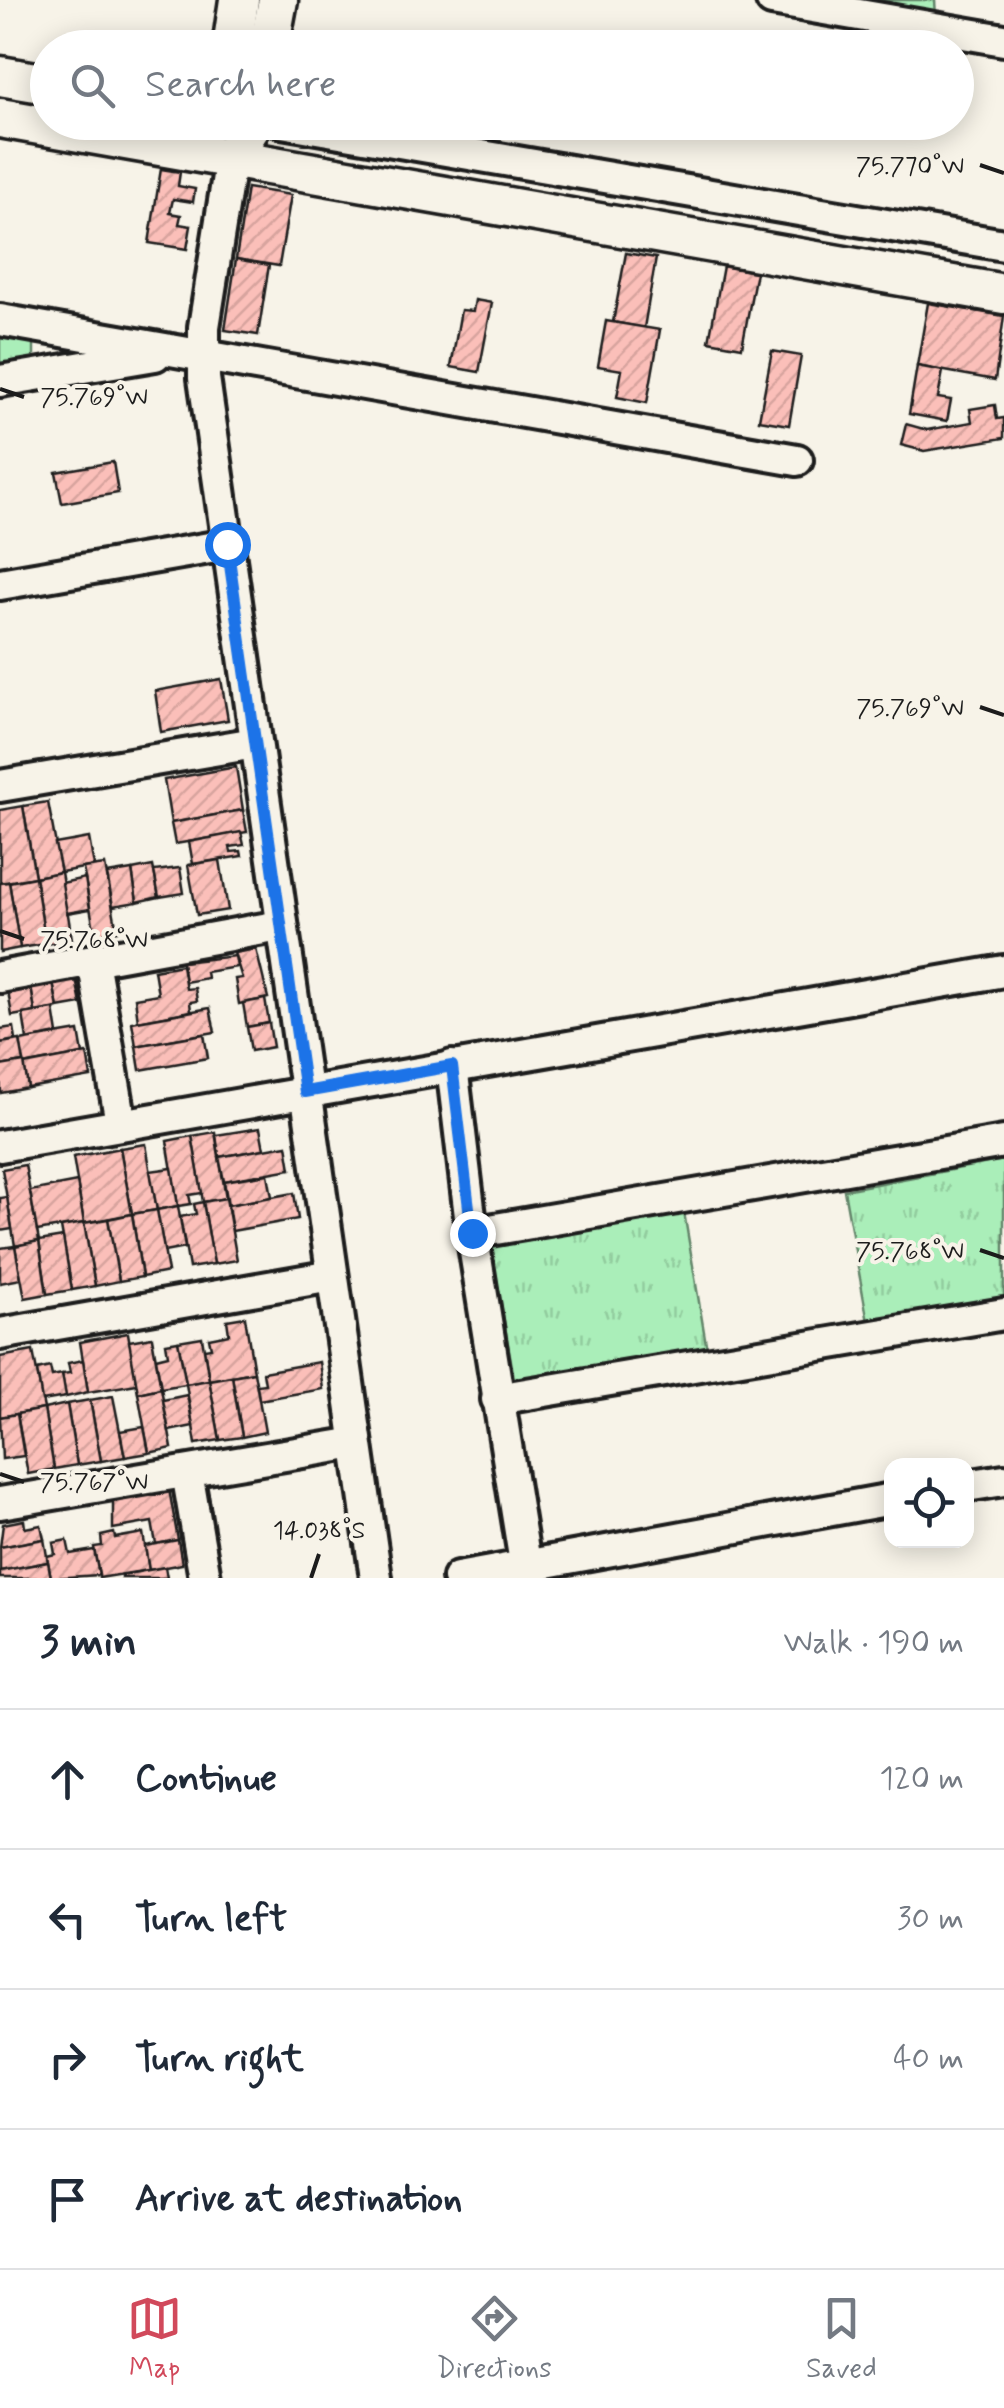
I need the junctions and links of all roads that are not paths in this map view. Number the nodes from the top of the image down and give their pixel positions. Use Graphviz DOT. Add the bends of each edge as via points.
graph roads {
  1 [pos="240,0"];
  2 [pos="278,0"];
  3 [pos="772,0"];
  4 [pos="948,15"];
  5 [pos="235,30"];
  6 [pos="273,30"];
  7 [pos="1004,40"];
  8 [pos="0,76"];
  9 [pos="30,81"];
  10 [pos="0,118"];
  11 [pos="30,121"];
  12 [pos="227,140"];
  13 [pos="387,140"];
  14 [pos="1004,246"];
  15 [pos="1004,294"];
  16 [pos="0,320"];
  17 [pos="190,353"];
  18 [pos="0,381"];
  19 [pos="797,460"];
  20 [pos="227,544"];
  21 [pos="0,584"];
  22 [pos="255,744"];
  23 [pos="0,786"];
  24 [pos="280,926"];
  25 [pos="93,960"];
  26 [pos="1004,971"];
  27 [pos="0,977"];
  28 [pos="452,1066"];
  29 [pos="305,1092"];
  30 [pos="121,1123"];
  31 [pos="1004,1142"];
  32 [pos="0,1146"];
  33 [pos="472,1233"];
  34 [pos="332,1276"];
  35 [pos="1004,1314"];
  36 [pos="0,1334"];
  37 [pos="497,1399"];
  38 [pos="356,1443"];
  39 [pos="187,1472"];
  40 [pos="1004,1480"];
  41 [pos="974,1485"];
  42 [pos="884,1500"];
  43 [pos="0,1504"];
  44 [pos="525,1563"];
  45 [pos="205,1578"];
  46 [pos="376,1578"];
  47 [pos="458,1578"];
  1 -- 5 [label="street"];
  2 -- 6 [label="street"];
  3 -- 4 [label="street"];
  4 -- 7 [label="street"];
  8 -- 9 [label="street"];
  10 -- 11 [label="street"];
  12 -- 15 [label="street"];
  12 -- 17 [label="street"];
  13 -- 14 [label="street"];
  16 -- 17 [label="street"];
  17 -- 18 [label="street"];
  17 -- 19 [label="street"];
  17 -- 20 [label="street"];
  20 -- 21 [label="street"];
  20 -- 22 [label="street"];
  22 -- 23 [label="street"];
  22 -- 24 [label="street"];
  24 -- 25 [label="street"];
  24 -- 29 [label="street"];
  25 -- 27 [label="street"];
  25 -- 30 [label="street"];
  26 -- 28 [label="street"];
  28 -- 29 [label="street"];
  28 -- 33 [label="street"];
  29 -- 30 [label="street"];
  29 -- 34 [label="street"];
  30 -- 32 [label="street"];
  31 -- 33 [label="street"];
  33 -- 37 [label="street"];
  34 -- 36 [label="street"];
  34 -- 38 [label="street"];
  35 -- 37 [label="street"];
  37 -- 44 [label="street"];
  38 -- 39 [label="street"];
  38 -- 46 [label="street"];
  39 -- 43 [label="street"];
  39 -- 45 [label="street"];
  40 -- 41 [label="street"];
  42 -- 44 [label="street"];
  44 -- 47 [label="street"];
}
